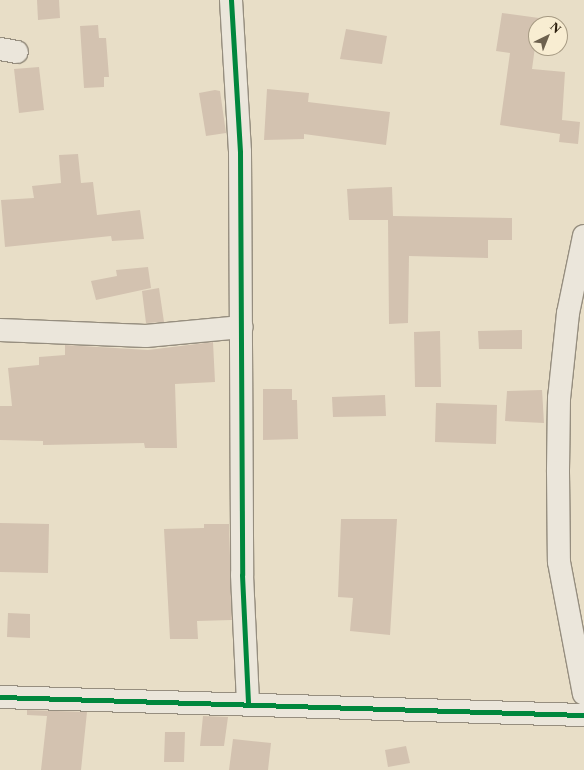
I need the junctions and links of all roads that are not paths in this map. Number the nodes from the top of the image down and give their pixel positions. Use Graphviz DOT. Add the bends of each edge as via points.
graph roads {
  1 [pos="231,0"];
  2 [pos="584,236"];
  3 [pos="242,327"];
  4 [pos="0,330"];
  5 [pos="584,694"];
  6 [pos="0,697"];
  7 [pos="248,704"];
  8 [pos="584,715"];
  1 -- 3 [label="street" via="240,152"];
  2 -- 5 [label="street" via="568,313 559,398 558,472 559,562"];
  3 -- 4 [label="street" via="146,336"];
  3 -- 7 [label="street" via="242,575"];
  6 -- 7 [label="street"];
  7 -- 8 [label="street"];
}
